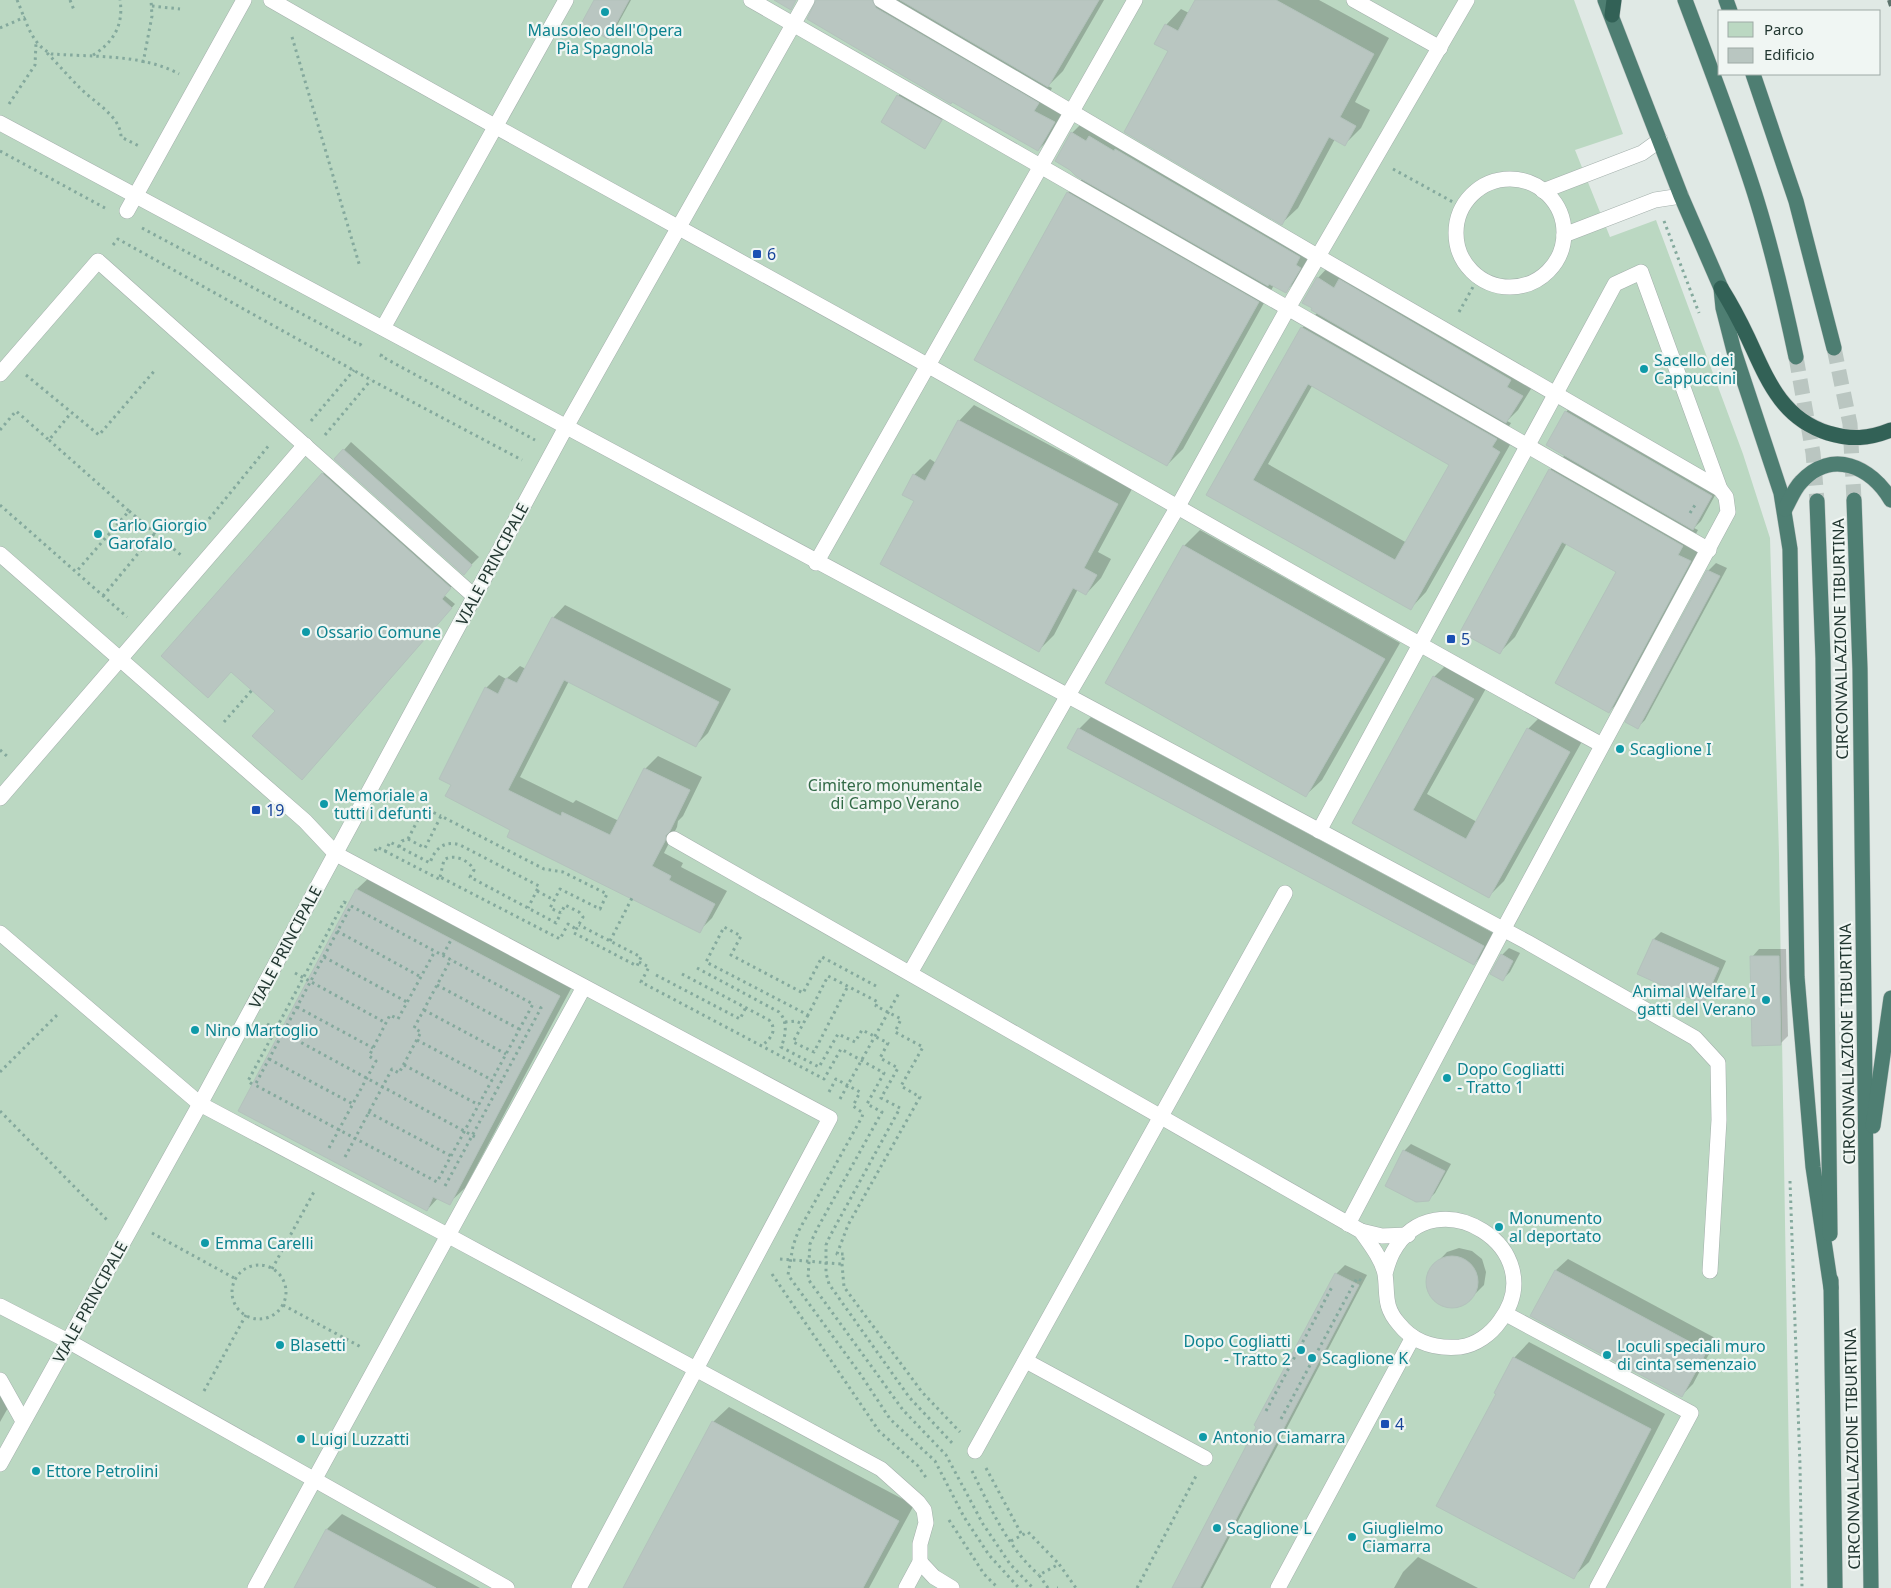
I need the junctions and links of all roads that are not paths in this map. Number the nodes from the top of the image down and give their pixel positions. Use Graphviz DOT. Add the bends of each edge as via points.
graph roads {
  1 [pos="244,0"];
  2 [pos="271,0"];
  3 [pos="566,0"];
  4 [pos="750,0"];
  5 [pos="807,0"];
  6 [pos="881,0"];
  7 [pos="1135,0"];
  8 [pos="1354,0"];
  9 [pos="1467,0"];
  10 [pos="1605,0"];
  11 [pos="1685,0"];
  12 [pos="1613,7"];
  13 [pos="793,25"];
  14 [pos="1440,48"];
  15 [pos="1753,75"];
  16 [pos="1072,112"];
  17 [pos="3,116"];
  18 [pos="494,127"];
  19 [pos="1660,140"];
  20 [pos="1041,166"];
  21 [pos="1543,191"];
  22 [pos="1681,196"];
  23 [pos="135,197"];
  24 [pos="120,211"];
  25 [pos="678,227"];
  26 [pos="1564,235"];
  27 [pos="1318,256"];
  28 [pos="1721,288"];
  29 [pos="1288,308"];
  30 [pos="383,328"];
  31 [pos="1834,348"];
  32 [pos="1796,357"];
  33 [pos="929,366"];
  34 [pos="0,374"];
  35 [pos="1556,395"];
  36 [pos="566,427"];
  37 [pos="1891,430"];
  38 [pos="305,445"];
  39 [pos="1528,446"];
  40 [pos="1720,489"];
  41 [pos="1854,500"];
  42 [pos="1891,500"];
  43 [pos="1817,501"];
  44 [pos="1177,508"];
  45 [pos="1785,509"];
  46 [pos="1709,550"];
  47 [pos="0,554"];
  48 [pos="816,562"];
  49 [pos="474,597"];
  50 [pos="1420,646"];
  51 [pos="120,659"];
  52 [pos="1067,697"];
  53 [pos="1602,745"];
  54 [pos="0,798"];
  55 [pos="1319,832"];
  56 [pos="674,839"];
  57 [pos="336,854"];
  58 [pos="1285,893"];
  59 [pos="1502,930"];
  60 [pos="0,933"];
  61 [pos="910,973"];
  62 [pos="584,987"];
  63 [pos="1891,998"];
  64 [pos="200,1104"];
  65 [pos="1162,1117"];
  66 [pos="1866,1172"];
  67 [pos="1348,1224"];
  68 [pos="1361,1231"];
  69 [pos="1408,1235"];
  70 [pos="449,1236"];
  71 [pos="1710,1271"];
  72 [pos="1385,1274"];
  73 [pos="1831,1288"];
  74 [pos="0,1306"];
  75 [pos="1506,1314"];
  76 [pos="1413,1338"];
  77 [pos="68,1341"];
  78 [pos="1026,1361"];
  79 [pos="695,1370"];
  80 [pos="0,1380"];
  81 [pos="24,1421"];
  82 [pos="976,1451"];
  83 [pos="1205,1458"];
  84 [pos="0,1464"];
  85 [pos="315,1479"];
  86 [pos="920,1562"];
  87 [pos="256,1588"];
  88 [pos="507,1588"];
  89 [pos="579,1588"];
  90 [pos="906,1588"];
  91 [pos="952,1588"];
  92 [pos="1278,1588"];
  93 [pos="1596,1588"];
  94 [pos="1835,1588"];
  95 [pos="1871,1588"];
  1 -- 23 [label="lane"];
  2 -- 18 [label="lane"];
  3 -- 18 [label="lane"];
  4 -- 13 [label="lane"];
  5 -- 13 [label="lane, VIALE PRINCIPALE"];
  6 -- 16 [label="lane"];
  7 -- 16 [label="lane"];
  8 -- 14 [label="lane"];
  9 -- 14 [label="lane"];
  10 -- 12 [label="highway"];
  11 -- 32 [label="highway" via="1757,201"];
  12 -- 19 [label="highway"];
  13 -- 20 [label="lane"];
  13 -- 25 [label="lane, VIALE PRINCIPALE"];
  14 -- 27 [label="lane"];
  15 -- 31 [label="highway" via="1796,201"];
  16 -- 20 [label="lane"];
  16 -- 27 [label="lane"];
  17 -- 23 [label="lane"];
  18 -- 25 [label="lane"];
  18 -- 30 [label="lane"];
  19 -- 21 [label="lane" via="1642,153"];
  19 -- 22 [label="highway"];
  20 -- 29 [label="lane"];
  20 -- 33 [label="lane"];
  21 -- 26 [label="lane" via="1559,211"];
  21 -- 26 [label="lane" via="1527,182 1508,179 1490,183 1474,193 1462,207 1456,226 1457,246 1464,264 1478,278 1493,285 1526,286 1553,267 1561,252"];
  22 -- 26 [label="lane" via="1656,200"];
  22 -- 28 [label="highway"];
  23 -- 24 [label="lane"];
  23 -- 30 [label="lane"];
  25 -- 33 [label="lane"];
  25 -- 36 [label="lane, VIALE PRINCIPALE"];
  27 -- 29 [label="lane"];
  27 -- 35 [label="lane"];
  28 -- 37 [label="highway" via="1740,320 1766,379 1788,410 1805,423 1846,438 1875,436"];
  28 -- 45 [label="highway" via="1734,350 1770,454"];
  29 -- 39 [label="lane"];
  29 -- 44 [label="lane"];
  30 -- 36 [label="lane"];
  33 -- 44 [label="lane"];
  33 -- 48 [label="lane"];
  34 -- 38 [label="lane" via="98,262"];
  35 -- 39 [label="lane"];
  35 -- 40 [label="lane"];
  35 -- 40 [label="lane" via="1615,284 1641,272"];
  36 -- 48 [label="lane"];
  36 -- 49 [label="lane, VIALE PRINCIPALE"];
  38 -- 49 [label="lane"];
  38 -- 51 [label="lane"];
  39 -- 46 [label="lane"];
  39 -- 50 [label="lane"];
  40 -- 46 [label="lane" via="1726,497 1728,512"];
  41 -- 66 [label="highway, CIRCONVALLAZIONE TIBURTINA" via="1860,669"];
  42 -- 45 [label="highway" via="1869,473 1843,465 1830,465 1818,468 1801,482"];
  43 -- 73 [label="highway, CIRCONVALLAZIONE TIBURTINA" via="1823,658"];
  44 -- 50 [label="lane"];
  44 -- 52 [label="lane"];
  45 -- 73 [label="highway" via="1790,549 1797,976 1813,1167"];
  46 -- 53 [label="lane"];
  47 -- 51 [label="lane"];
  48 -- 52 [label="lane"];
  49 -- 57 [label="lane, VIALE PRINCIPALE"];
  50 -- 53 [label="lane"];
  50 -- 55 [label="lane"];
  51 -- 54 [label="lane"];
  51 -- 57 [label="lane" via="305,821"];
  52 -- 55 [label="lane"];
  52 -- 61 [label="lane"];
  53 -- 59 [label="lane"];
  55 -- 59 [label="lane"];
  56 -- 61 [label="lane"];
  57 -- 62 [label="lane"];
  57 -- 64 [label="lane, VIALE PRINCIPALE"];
  58 -- 65 [label="lane"];
  59 -- 67 [label="lane"];
  59 -- 71 [label="lane" via="1695,1038 1718,1063 1719,1120"];
  60 -- 64 [label="lane"];
  61 -- 65 [label="lane"];
  62 -- 70 [label="lane"];
  62 -- 79 [label="lane" via="830,1118"];
  63 -- 66 [label="highway"];
  64 -- 70 [label="lane"];
  64 -- 77 [label="lane, VIALE PRINCIPALE"];
  65 -- 67 [label="lane"];
  65 -- 78 [label="lane"];
  66 -- 95 [label="highway, CIRCONVALLAZIONE TIBURTINA"];
  67 -- 68 [label="lane"];
  68 -- 69 [label="lane" via="1382,1236"];
  68 -- 72 [label="lane" via="1374,1249"];
  69 -- 72 [label="lane" via="1393,1252"];
  69 -- 75 [label="lane" via="1436,1221 1452,1220 1483,1229 1505,1252 1511,1267 1513,1283"];
  70 -- 79 [label="lane"];
  70 -- 85 [label="lane"];
  72 -- 76 [label="lane" via="1390,1311"];
  73 -- 94 [label="highway, CIRCONVALLAZIONE TIBURTINA"];
  74 -- 77 [label="lane"];
  75 -- 76 [label="lane" via="1481,1340 1464,1347 1429,1346"];
  75 -- 93 [label="lane" via="1691,1413"];
  76 -- 92 [label="lane"];
  77 -- 81 [label="lane, VIALE PRINCIPALE"];
  77 -- 85 [label="lane"];
  78 -- 82 [label="lane"];
  78 -- 83 [label="lane"];
  79 -- 86 [label="lane" via="881,1469 924,1510 926,1523 920,1544"];
  79 -- 89 [label="lane"];
  80 -- 81 [label="lane"];
  81 -- 84 [label="lane, VIALE PRINCIPALE"];
  85 -- 87 [label="lane"];
  85 -- 88 [label="lane"];
  86 -- 90 [label="lane"];
  86 -- 91 [label="lane" via="934,1577"];
}
